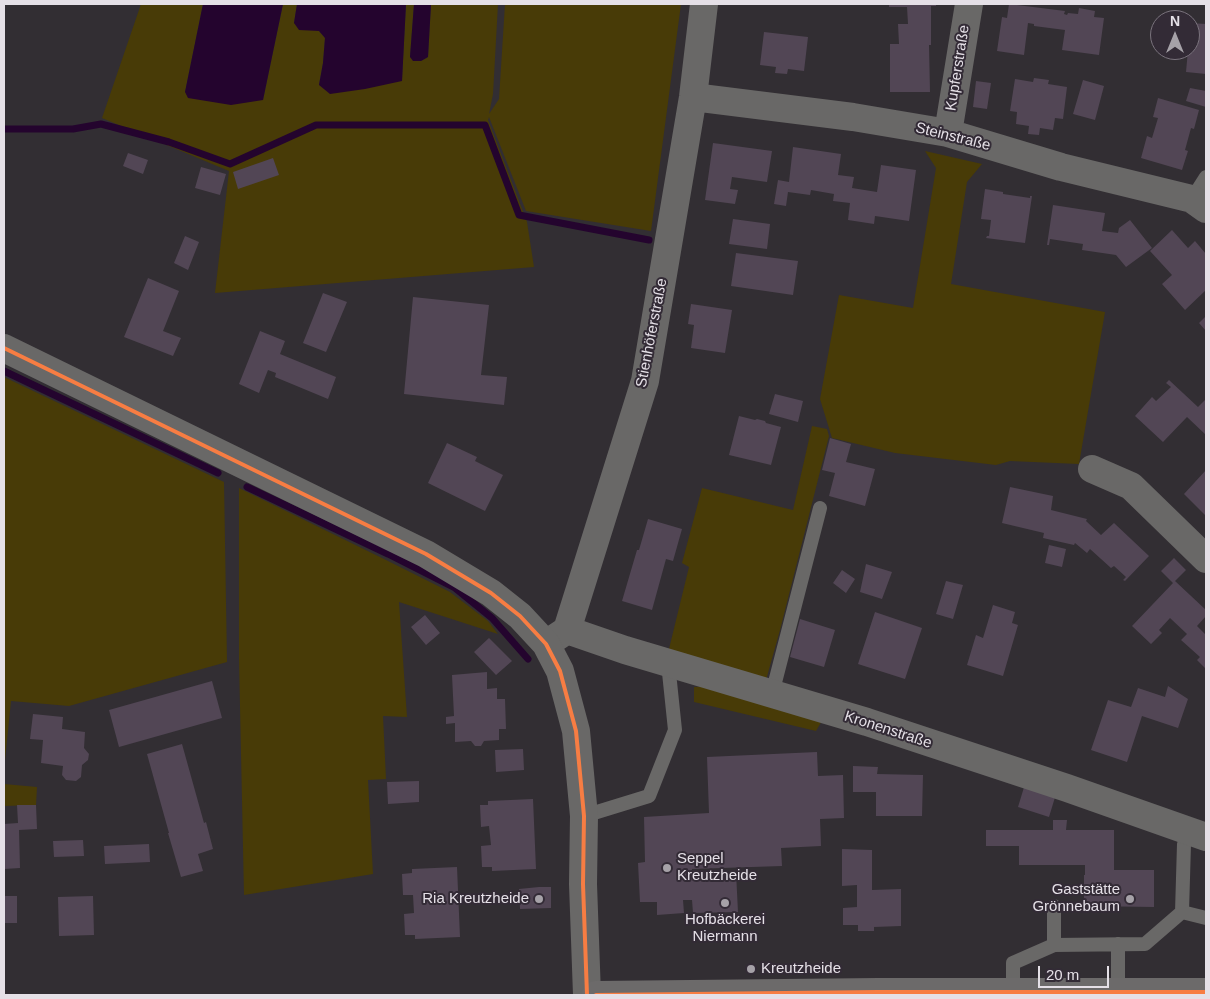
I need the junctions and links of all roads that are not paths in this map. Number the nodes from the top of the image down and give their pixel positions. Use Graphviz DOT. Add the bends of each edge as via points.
graph roads {
  1 [pos="704,4"];
  2 [pos="969,4"];
  3 [pos="693,97"];
  4 [pos="948,133"];
  5 [pos="1206,176"];
  6 [pos="1199,204"];
  7 [pos="4,348"];
  8 [pos="1092,468"];
  9 [pos="820,508"];
  10 [pos="1206,559"];
  11 [pos="556,637"];
  12 [pos="668,663"];
  13 [pos="772,694"];
  14 [pos="584,816"];
  15 [pos="1195,841"];
  16 [pos="1054,906"];
  17 [pos="1182,912"];
  18 [pos="1206,918"];
  19 [pos="1118,944"];
  20 [pos="1054,945"];
  21 [pos="1012,992"];
  22 [pos="1118,992"];
  23 [pos="1206,992"];
  24 [pos="586,995"];
  25 [pos="596,995"];
  1 -- 3 [label="street, Stienhöferstraße"];
  2 -- 4 [label="street, Kupferstraße"];
  3 -- 4 [label="street, Steinstraße" via="853,117"];
  3 -- 11 [label="street, Stienhöferstraße" via="645,381"];
  4 -- 6 [label="street, Steinstraße"];
  5 -- 6 [label="lane"];
  7 -- 11 [label="street" via="426,554"];
  8 -- 10 [label="street" via="1131,486"];
  9 -- 13 [label="lane"];
  11 -- 12 [label="street, Kronenstraße"];
  11 -- 14 [label="street" via="560,671 576,731"];
  12 -- 13 [label="street, Kronenstraße"];
  12 -- 14 [label="lane" via="675,730 649,796"];
  13 -- 15 [label="street, Kronenstraße" via="1067,788"];
  14 -- 24 [label="street"];
  15 -- 17 [label="lane"];
  16 -- 20 [label="lane"];
  17 -- 18 [label="lane"];
  17 -- 19 [label="lane" via="1145,944"];
  19 -- 20 [label="lane"];
  19 -- 22 [label="lane"];
  20 -- 21 [label="lane" via="1012,963"];
  21 -- 22 [label="main road"];
  21 -- 25 [label="main road"];
  22 -- 23 [label="main road"];
}
